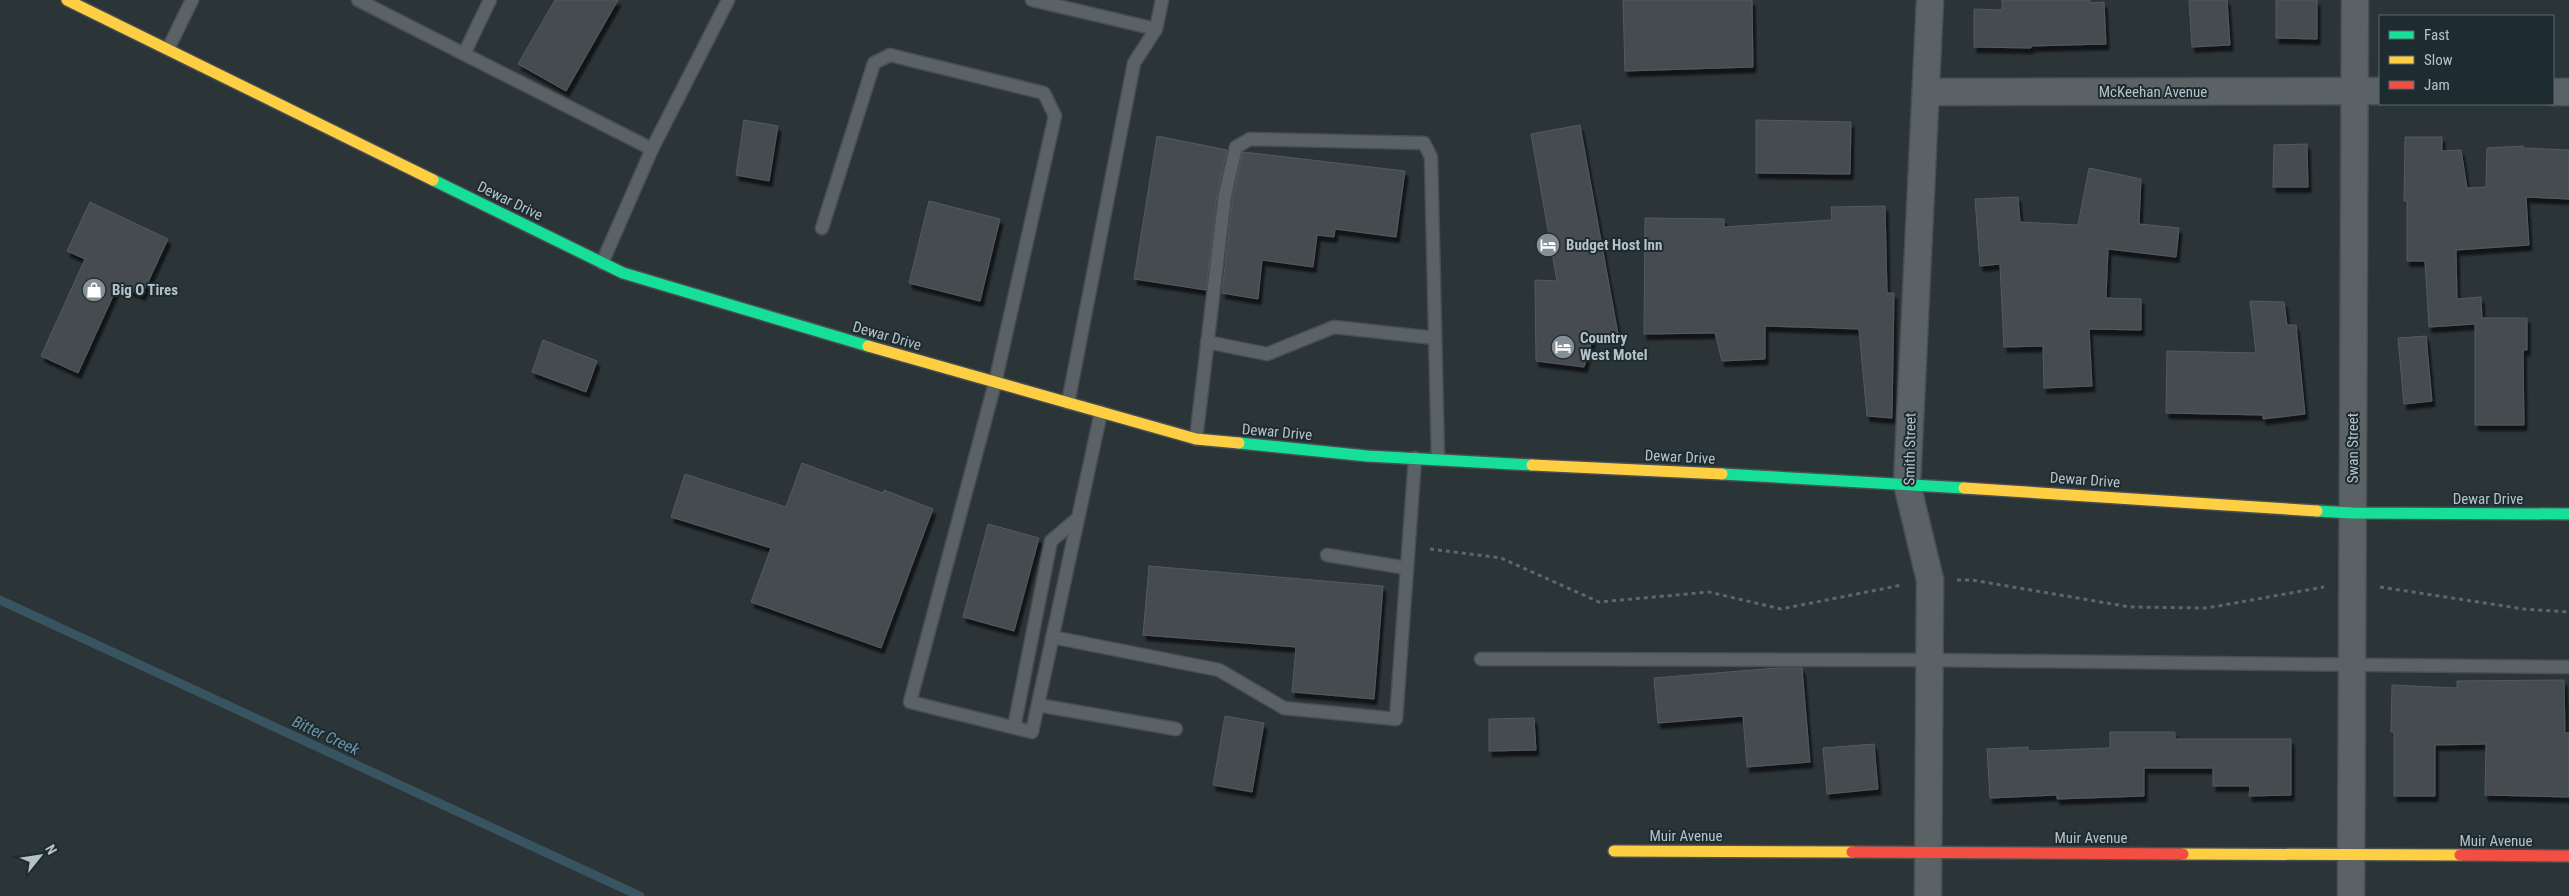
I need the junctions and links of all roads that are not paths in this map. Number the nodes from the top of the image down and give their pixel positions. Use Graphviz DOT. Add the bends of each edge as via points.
graph roads {
  1 [pos="67,0"];
  2 [pos="192,0"];
  3 [pos="358,0"];
  4 [pos="490,0"];
  5 [pos="728,0"];
  6 [pos="1032,0"];
  7 [pos="1162,0"];
  8 [pos="1930,0"];
  9 [pos="2355,0"];
  10 [pos="1156,29"];
  11 [pos="168,49"];
  12 [pos="464,54"];
  13 [pos="2354,91"];
  14 [pos="2379,91"];
  15 [pos="1926,92"];
  16 [pos="2554,92"];
  17 [pos="2569,92"];
  18 [pos="652,149"];
  19 [pos="822,228"];
  20 [pos="602,263"];
  21 [pos="1435,338"];
  22 [pos="1207,342"];
  23 [pos="995,383"];
  24 [pos="1068,403"];
  25 [pos="1101,412"];
  26 [pos="1196,439"];
  27 [pos="1415,458"];
  28 [pos="1438,460"];
  29 [pos="1907,484"];
  30 [pos="2352,513"];
  31 [pos="2569,514"];
  32 [pos="1078,518"];
  33 [pos="1327,556"];
  34 [pos="1407,568"];
  35 [pos="1052,637"];
  36 [pos="1481,659"];
  37 [pos="1930,660"];
  38 [pos="2351,664"];
  39 [pos="2569,667"];
  40 [pos="1038,705"];
  41 [pos="1014,728"];
  42 [pos="1176,729"];
  43 [pos="1614,851"];
  44 [pos="1928,852"];
  45 [pos="2351,855"];
  46 [pos="2569,856"];
  47 [pos="1928,896"];
  48 [pos="2351,896"];
  1 -- 11 [label="main road, Dewar Drive"];
  2 -- 11 [label="lane"];
  3 -- 12 [label="lane"];
  4 -- 12 [label="lane"];
  5 -- 18 [label="lane"];
  6 -- 10 [label="lane"];
  7 -- 10 [label="lane"];
  8 -- 15 [label="street, Smith Street"];
  9 -- 13 [label="street, Swan Street"];
  10 -- 24 [label="lane" via="1134,63"];
  11 -- 20 [label="main road, Dewar Drive"];
  12 -- 18 [label="lane"];
  13 -- 14 [label="street, McKeehan Avenue"];
  13 -- 15 [label="street, McKeehan Avenue"];
  13 -- 30 [label="street, Swan Street"];
  15 -- 29 [label="street, Smith Street"];
  16 -- 17 [label="street"];
  18 -- 20 [label="lane"];
  19 -- 23 [label="lane" via="874,63 890,55 1044,93 1055,116"];
  20 -- 23 [label="main road, Dewar Drive" via="623,273"];
  21 -- 22 [label="lane" via="1334,327 1268,354"];
  21 -- 22 [label="lane" via="1431,157 1424,143 1250,139 1236,147 1225,195"];
  21 -- 28 [label="lane"];
  22 -- 26 [label="lane"];
  23 -- 24 [label="main road, Dewar Drive"];
  23 -- 41 [label="lane" via="910,702"];
  24 -- 25 [label="main road, Dewar Drive"];
  25 -- 26 [label="main road, Dewar Drive"];
  25 -- 32 [label="lane"];
  26 -- 27 [label="main road, Dewar Drive"];
  27 -- 28 [label="main road, Dewar Drive"];
  27 -- 34 [label="lane"];
  28 -- 29 [label="main road, Dewar Drive"];
  29 -- 30 [label="main road, Dewar Drive"];
  29 -- 37 [label="street, Smith Street" via="1930,580"];
  30 -- 31 [label="main road, Dewar Drive"];
  30 -- 38 [label="street, Swan Street"];
  32 -- 35 [label="lane"];
  32 -- 41 [label="lane" via="1051,541"];
  33 -- 34 [label="lane"];
  34 -- 35 [label="lane" via="1396,719 1284,708 1219,670"];
  35 -- 40 [label="lane"];
  36 -- 37 [label="lane"];
  37 -- 38 [label="lane"];
  37 -- 44 [label="street, Smith Street"];
  38 -- 39 [label="lane"];
  38 -- 45 [label="street, Swan Street"];
  40 -- 41 [label="lane" via="1032,732"];
  40 -- 42 [label="lane"];
  43 -- 44 [label="main road, Muir Avenue"];
  44 -- 45 [label="main road, Muir Avenue"];
  44 -- 47 [label="street, Smith Street"];
  45 -- 46 [label="main road, Muir Avenue"];
  45 -- 48 [label="street, Swan Street"];
}
